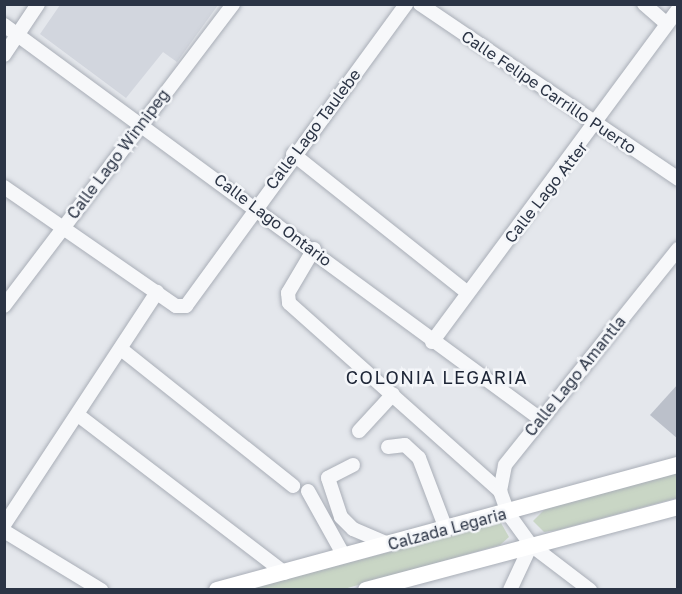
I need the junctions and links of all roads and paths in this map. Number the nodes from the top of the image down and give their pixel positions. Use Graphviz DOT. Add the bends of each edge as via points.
graph roads {
  1 [pos="38,4"];
  2 [pos="233,4"];
  3 [pos="406,4"];
  4 [pos="644,4"];
  5 [pos="421,5"];
  6 [pos="678,10"];
  7 [pos="667,24"];
  8 [pos="4,25"];
  9 [pos="18,34"];
  10 [pos="4,55"];
  11 [pos="141,123"];
  12 [pos="598,124"];
  13 [pos="293,154"];
  14 [pos="678,179"];
  15 [pos="4,187"];
  16 [pos="256,205"];
  17 [pos="62,227"];
  18 [pos="314,249"];
  19 [pos="678,249"];
  20 [pos="157,292"];
  21 [pos="468,293"];
  22 [pos="4,306"];
  23 [pos="432,342"];
  24 [pos="121,350"];
  25 [pos="393,394"];
  26 [pos="78,415"];
  27 [pos="539,418"];
  28 [pos="359,431"];
  29 [pos="388,447"];
  30 [pos="353,465"];
  31 [pos="678,465"];
  32 [pos="293,486"];
  33 [pos="308,491"];
  34 [pos="500,491"];
  35 [pos="678,507"];
  36 [pos="508,513"];
  37 [pos="4,525"];
  38 [pos="446,529"];
  39 [pos="4,531"];
  40 [pos="388,544"];
  41 [pos="531,544"];
  42 [pos="344,556"];
  43 [pos="285,573"];
  44 [pos="101,590"];
  45 [pos="217,590"];
  46 [pos="366,590"];
  47 [pos="510,590"];
  48 [pos="590,590"];
  1 -- 9 [label="street"];
  2 -- 11 [label="street, Calle Lago Winnipeg"];
  3 -- 13 [label="street, Calle Lago Taulebe"];
  4 -- 7 [label="street"];
  5 -- 12 [label="street, Calle Felipe Carrillo Puerto"];
  6 -- 7 [label="street, Calle Lago Atter"];
  7 -- 12 [label="street, Calle Lago Atter"];
  8 -- 9 [label="street, Calle Lago Ontario"];
  9 -- 10 [label="street"];
  9 -- 11 [label="street, Calle Lago Ontario"];
  11 -- 16 [label="street, Calle Lago Ontario"];
  11 -- 17 [label="street, Calle Lago Winnipeg"];
  12 -- 14 [label="street, Calle Felipe Carrillo Puerto"];
  12 -- 21 [label="street, Calle Lago Atter"];
  13 -- 16 [label="street, Calle Lago Taulebe"];
  13 -- 21 [label="street"];
  15 -- 17 [label="street"];
  16 -- 18 [label="street, Calle Lago Ontario"];
  16 -- 20 [label="street, Calle Lago Taulebe" via="186,306 176,306"];
  17 -- 20 [label="street"];
  17 -- 22 [label="street, Calle Lago Winnipeg"];
  18 -- 23 [label="street, Calle Lago Ontario"];
  18 -- 25 [label="street" via="287,299"];
  19 -- 27 [label="street, Calle Lago Amantla"];
  20 -- 24 [label="street"];
  21 -- 23 [label="street, Calle Lago Atter"];
  23 -- 27 [label="street, Calle Lago Ontario"];
  24 -- 26 [label="street"];
  24 -- 32 [label="street"];
  25 -- 28 [label="street"];
  25 -- 34 [label="street"];
  26 -- 37 [label="street"];
  26 -- 43 [label="street"];
  27 -- 34 [label="street, Calle Lago Amantla" via="505,465"];
  29 -- 38 [label="street" via="405,445 420,458"];
  30 -- 40 [label="street" via="328,478 341,517 353,529"];
  31 -- 36 [label="main road, Calzada Legaria"];
  33 -- 42 [label="street"];
  34 -- 36 [label="street"];
  35 -- 41 [label="main road"];
  36 -- 38 [label="main road, Calzada Legaria"];
  36 -- 41 [label="street"];
  38 -- 40 [label="main road, Calzada Legaria"];
  39 -- 44 [label="street"];
  40 -- 42 [label="main road, Calzada Legaria"];
  41 -- 46 [label="main road"];
  41 -- 47 [label="street"];
  41 -- 48 [label="street"];
  42 -- 43 [label="main road, Calzada Legaria"];
  43 -- 45 [label="main road, Calzada Legaria"];
}
